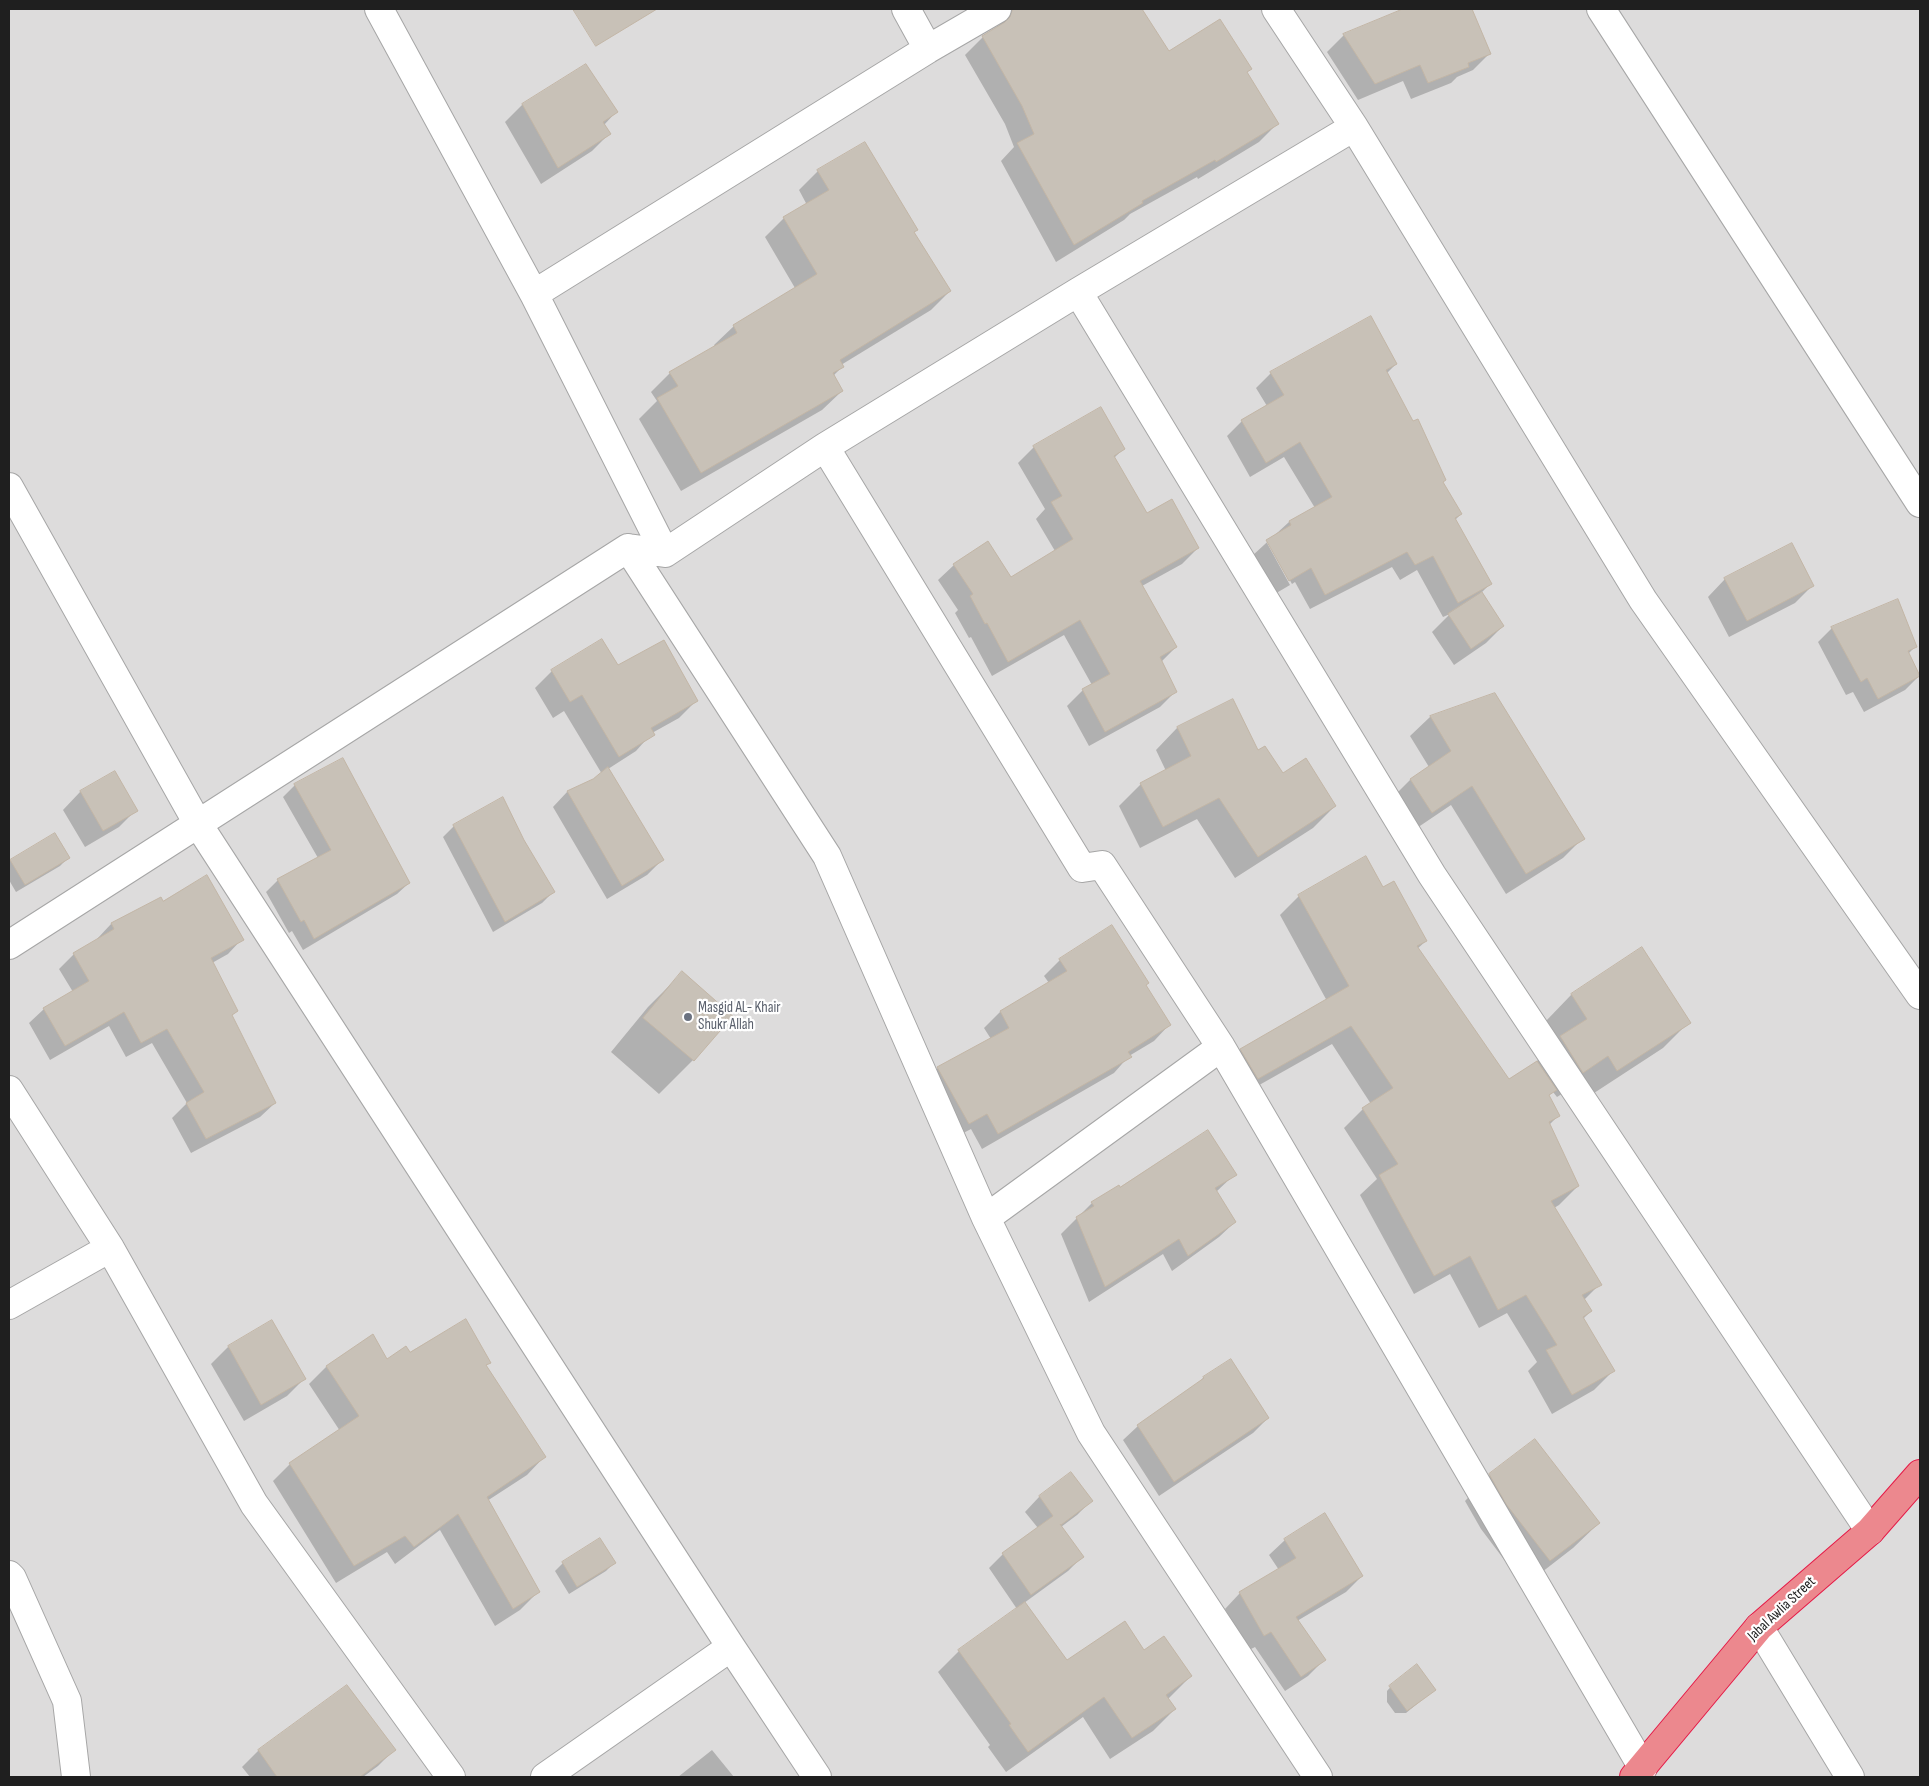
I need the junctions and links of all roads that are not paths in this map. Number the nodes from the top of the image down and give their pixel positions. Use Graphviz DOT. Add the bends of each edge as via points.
graph roads {
  1 [pos="379,9"];
  2 [pos="906,9"];
  3 [pos="997,9"];
  4 [pos="1276,9"];
  5 [pos="1601,9"];
  6 [pos="928,49"];
  7 [pos="1354,127"];
  8 [pos="1078,292"];
  9 [pos="534,294"];
  10 [pos="825,446"];
  11 [pos="9,487"];
  12 [pos="1920,503"];
  13 [pos="628,548"];
  14 [pos="665,553"];
  15 [pos="198,824"];
  16 [pos="9,945"];
  17 [pos="1920,996"];
  18 [pos="1221,1047"];
  19 [pos="9,1090"];
  20 [pos="986,1218"];
  21 [pos="110,1248"];
  22 [pos="9,1306"];
  23 [pos="1920,1474"];
  24 [pos="1870,1531"];
  25 [pos="9,1575"];
  26 [pos="1759,1627"];
  27 [pos="731,1647"];
  28 [pos="1638,1773"];
  29 [pos="76,1777"];
  30 [pos="451,1777"];
  31 [pos="545,1777"];
  32 [pos="818,1777"];
  33 [pos="1318,1777"];
  34 [pos="1850,1777"];
  1 -- 9 [label="street"];
  2 -- 6 [label="street"];
  3 -- 6 [label="street"];
  4 -- 7 [label="street"];
  5 -- 12 [label="street"];
  6 -- 9 [label="street"];
  7 -- 8 [label="street"];
  7 -- 17 [label="street" via="1643,600"];
  8 -- 10 [label="street"];
  8 -- 24 [label="street" via="1432,876"];
  9 -- 14 [label="street"];
  10 -- 14 [label="street"];
  10 -- 18 [label="street" via="1082,868 1102,865"];
  11 -- 15 [label="street"];
  13 -- 14 [label="street"];
  13 -- 15 [label="street"];
  13 -- 20 [label="street" via="827,856"];
  15 -- 16 [label="street"];
  15 -- 27 [label="street"];
  18 -- 20 [label="street"];
  18 -- 28 [label="street"];
  19 -- 21 [label="street"];
  20 -- 33 [label="street" via="1091,1433"];
  21 -- 22 [label="street"];
  21 -- 30 [label="street" via="254,1504"];
  23 -- 24 [label="highway, Jabal Awlia Street"];
  24 -- 26 [label="highway, Jabal Awlia Street"];
  25 -- 29 [label="street" via="67,1701"];
  26 -- 28 [label="highway, Jabal Awlia Street"];
  26 -- 34 [label="street"];
  27 -- 31 [label="street"];
  27 -- 32 [label="street"];
}
